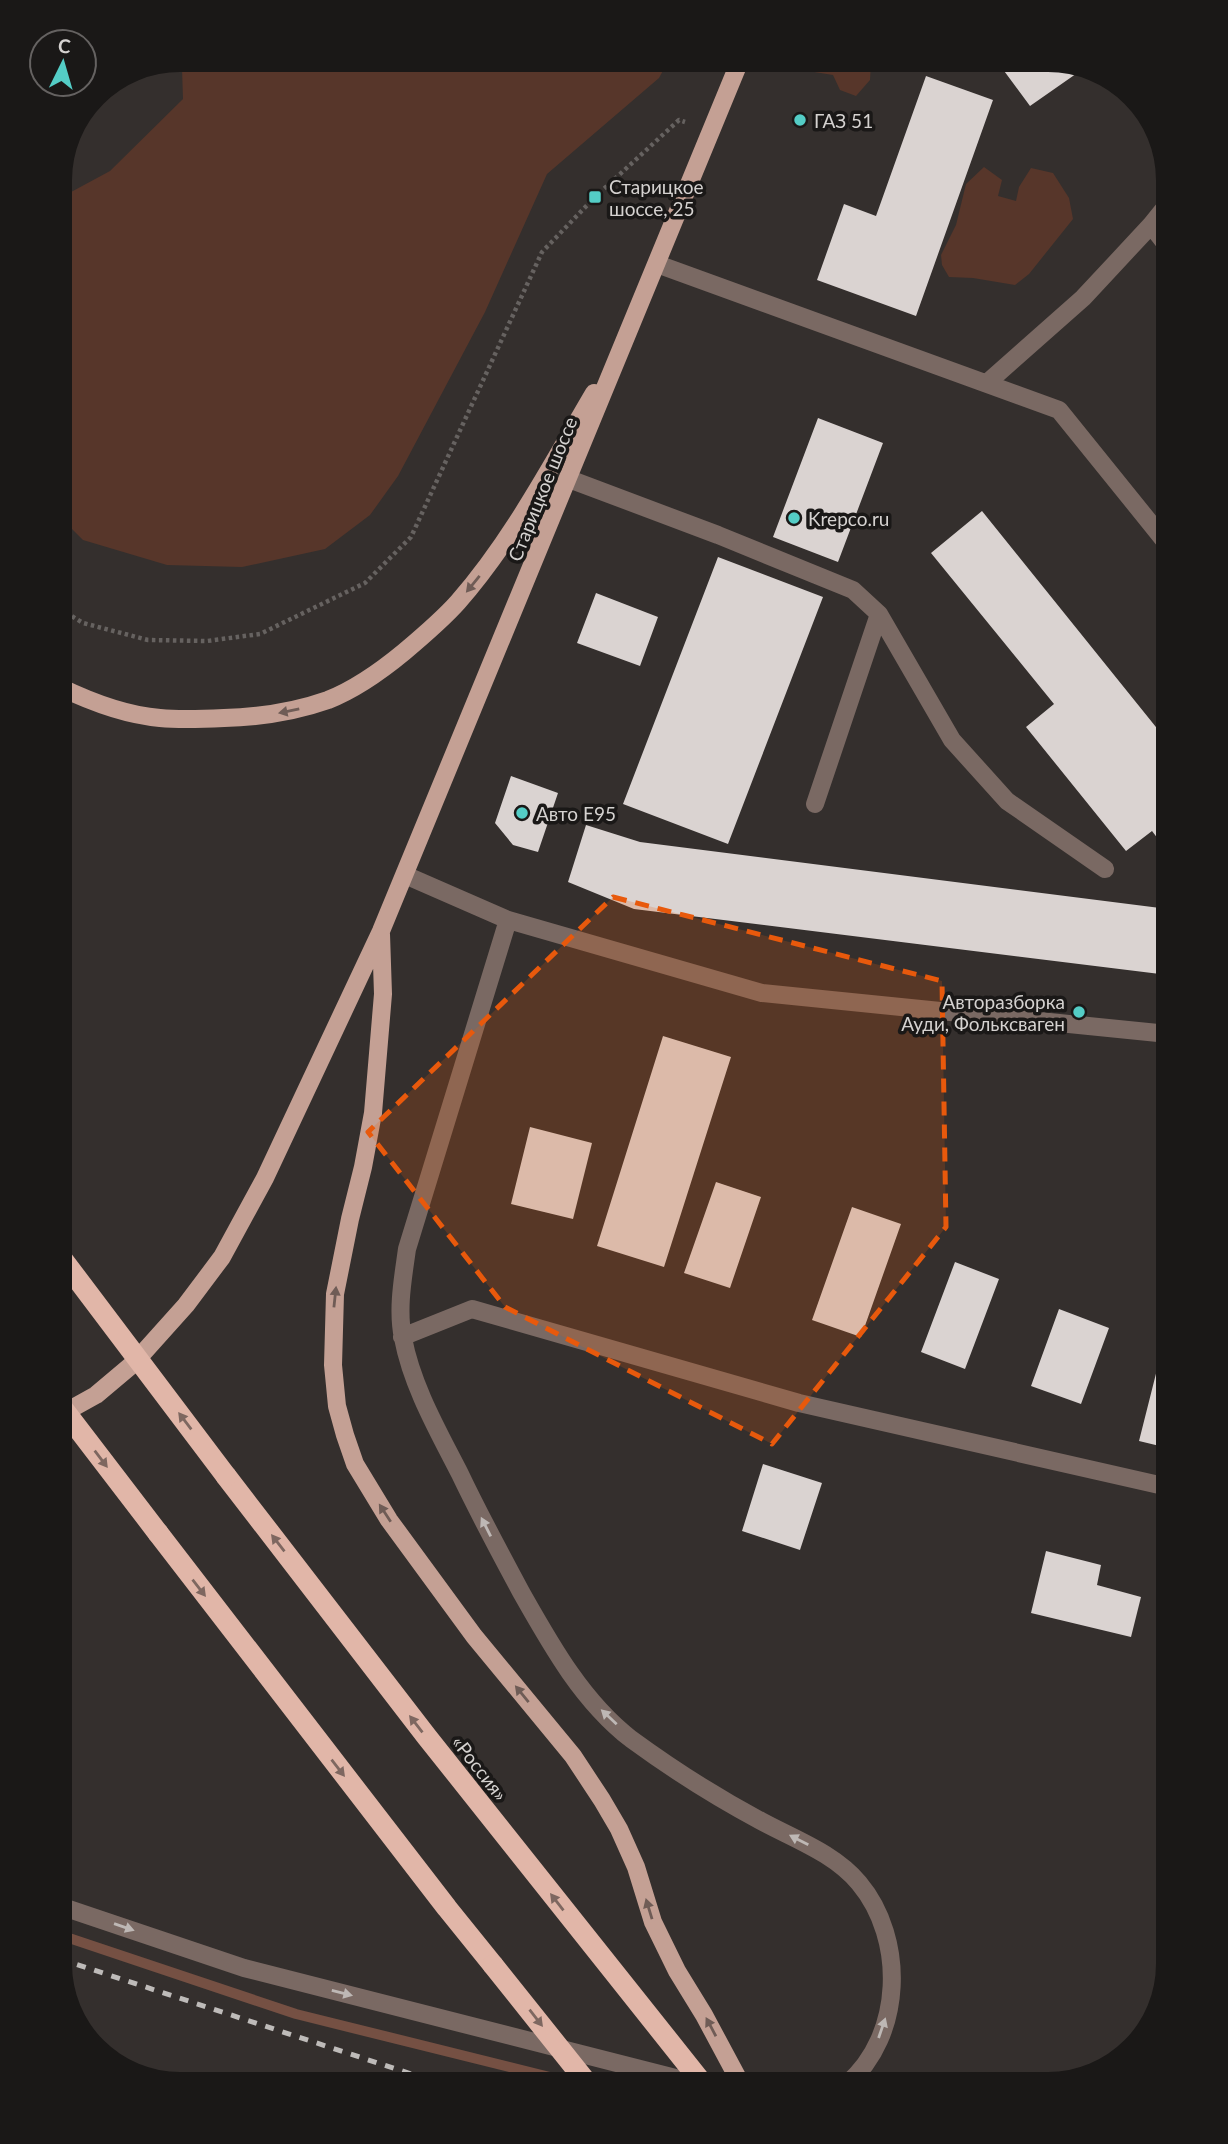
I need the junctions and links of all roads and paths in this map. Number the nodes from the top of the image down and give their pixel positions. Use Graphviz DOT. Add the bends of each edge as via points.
graph roads {
  1 [pos="736,72"];
  2 [pos="713,130"];
  3 [pos="1156,219"];
  4 [pos="1151,225"];
  5 [pos="1156,231"];
  6 [pos="657,264"];
  7 [pos="626,339"];
  8 [pos="987,383"];
  9 [pos="569,479"];
  10 [pos="1156,530"];
  11 [pos="879,614"];
  12 [pos="72,616"];
  13 [pos="72,693"];
  14 [pos="815,804"];
  15 [pos="1105,869"];
  16 [pos="405,875"];
  17 [pos="508,920"];
  18 [pos="381,931"];
  19 [pos="1156,1033"];
  20 [pos="72,1272"];
  21 [pos="402,1337"];
  22 [pos="72,1408"];
  23 [pos="72,1421"];
  24 [pos="1156,1484"];
  25 [pos="72,1910"];
  26 [pos="578,2072"];
  27 [pos="654,2072"];
  28 [pos="692,2072"];
  29 [pos="735,2072"];
  30 [pos="859,2072"];
  1 -- 2 [label="main road, Старицкое шоссе"];
  2 -- 6 [label="main road, Старицкое шоссе"];
  2 -- 12 [label="path" via="679,120 542,252 411,537 365,583 260,634 207,641 148,640"];
  3 -- 4 [label="street"];
  4 -- 5 [label="street"];
  4 -- 8 [label="street" via="1083,298"];
  6 -- 7 [label="main road, Старицкое шоссе"];
  6 -- 8 [label="street"];
  7 -- 9 [label="main road, Старицкое шоссе"];
  7 -- 13 [label="main road, one-way" via="490,563 429,631 367,680 331,699 255,718 160,718 123,711"];
  8 -- 10 [label="street" via="1059,410"];
  9 -- 11 [label="street" via="853,590"];
  9 -- 16 [label="main road, Старицкое шоссе"];
  11 -- 14 [label="street"];
  11 -- 15 [label="street" via="952,740 1007,801"];
  16 -- 17 [label="street"];
  16 -- 18 [label="main road, Старицкое шоссе"];
  17 -- 19 [label="street" via="762,993"];
  17 -- 21 [label="street" via="407,1249 400,1295"];
  18 -- 22 [label="main road, Старицкое шоссе" via="265,1178 222,1257 186,1306 134,1363"];
  29 -- 18 [label="main road, one-way" via="653,1922 636,1867 602,1800 573,1756 474,1636 389,1521 355,1464 337,1406 332,1366 335,1294 373,1112 383,994"];
  28 -- 20 [label="highway, «Россия», one-way, bridge" via="427,1737"];
  21 -- 24 [label="street" via="472,1309 799,1403"];
  30 -- 21 [label="street, one-way" via="883,2028 893,1975 884,1928 873,1905 844,1868 681,1773 630,1738 595,1704 552,1647 486,1529 418,1388"];
  23 -- 26 [label="highway, one-way, bridge"];
  25 -- 27 [label="street, one-way" via="244,1968"];
}
